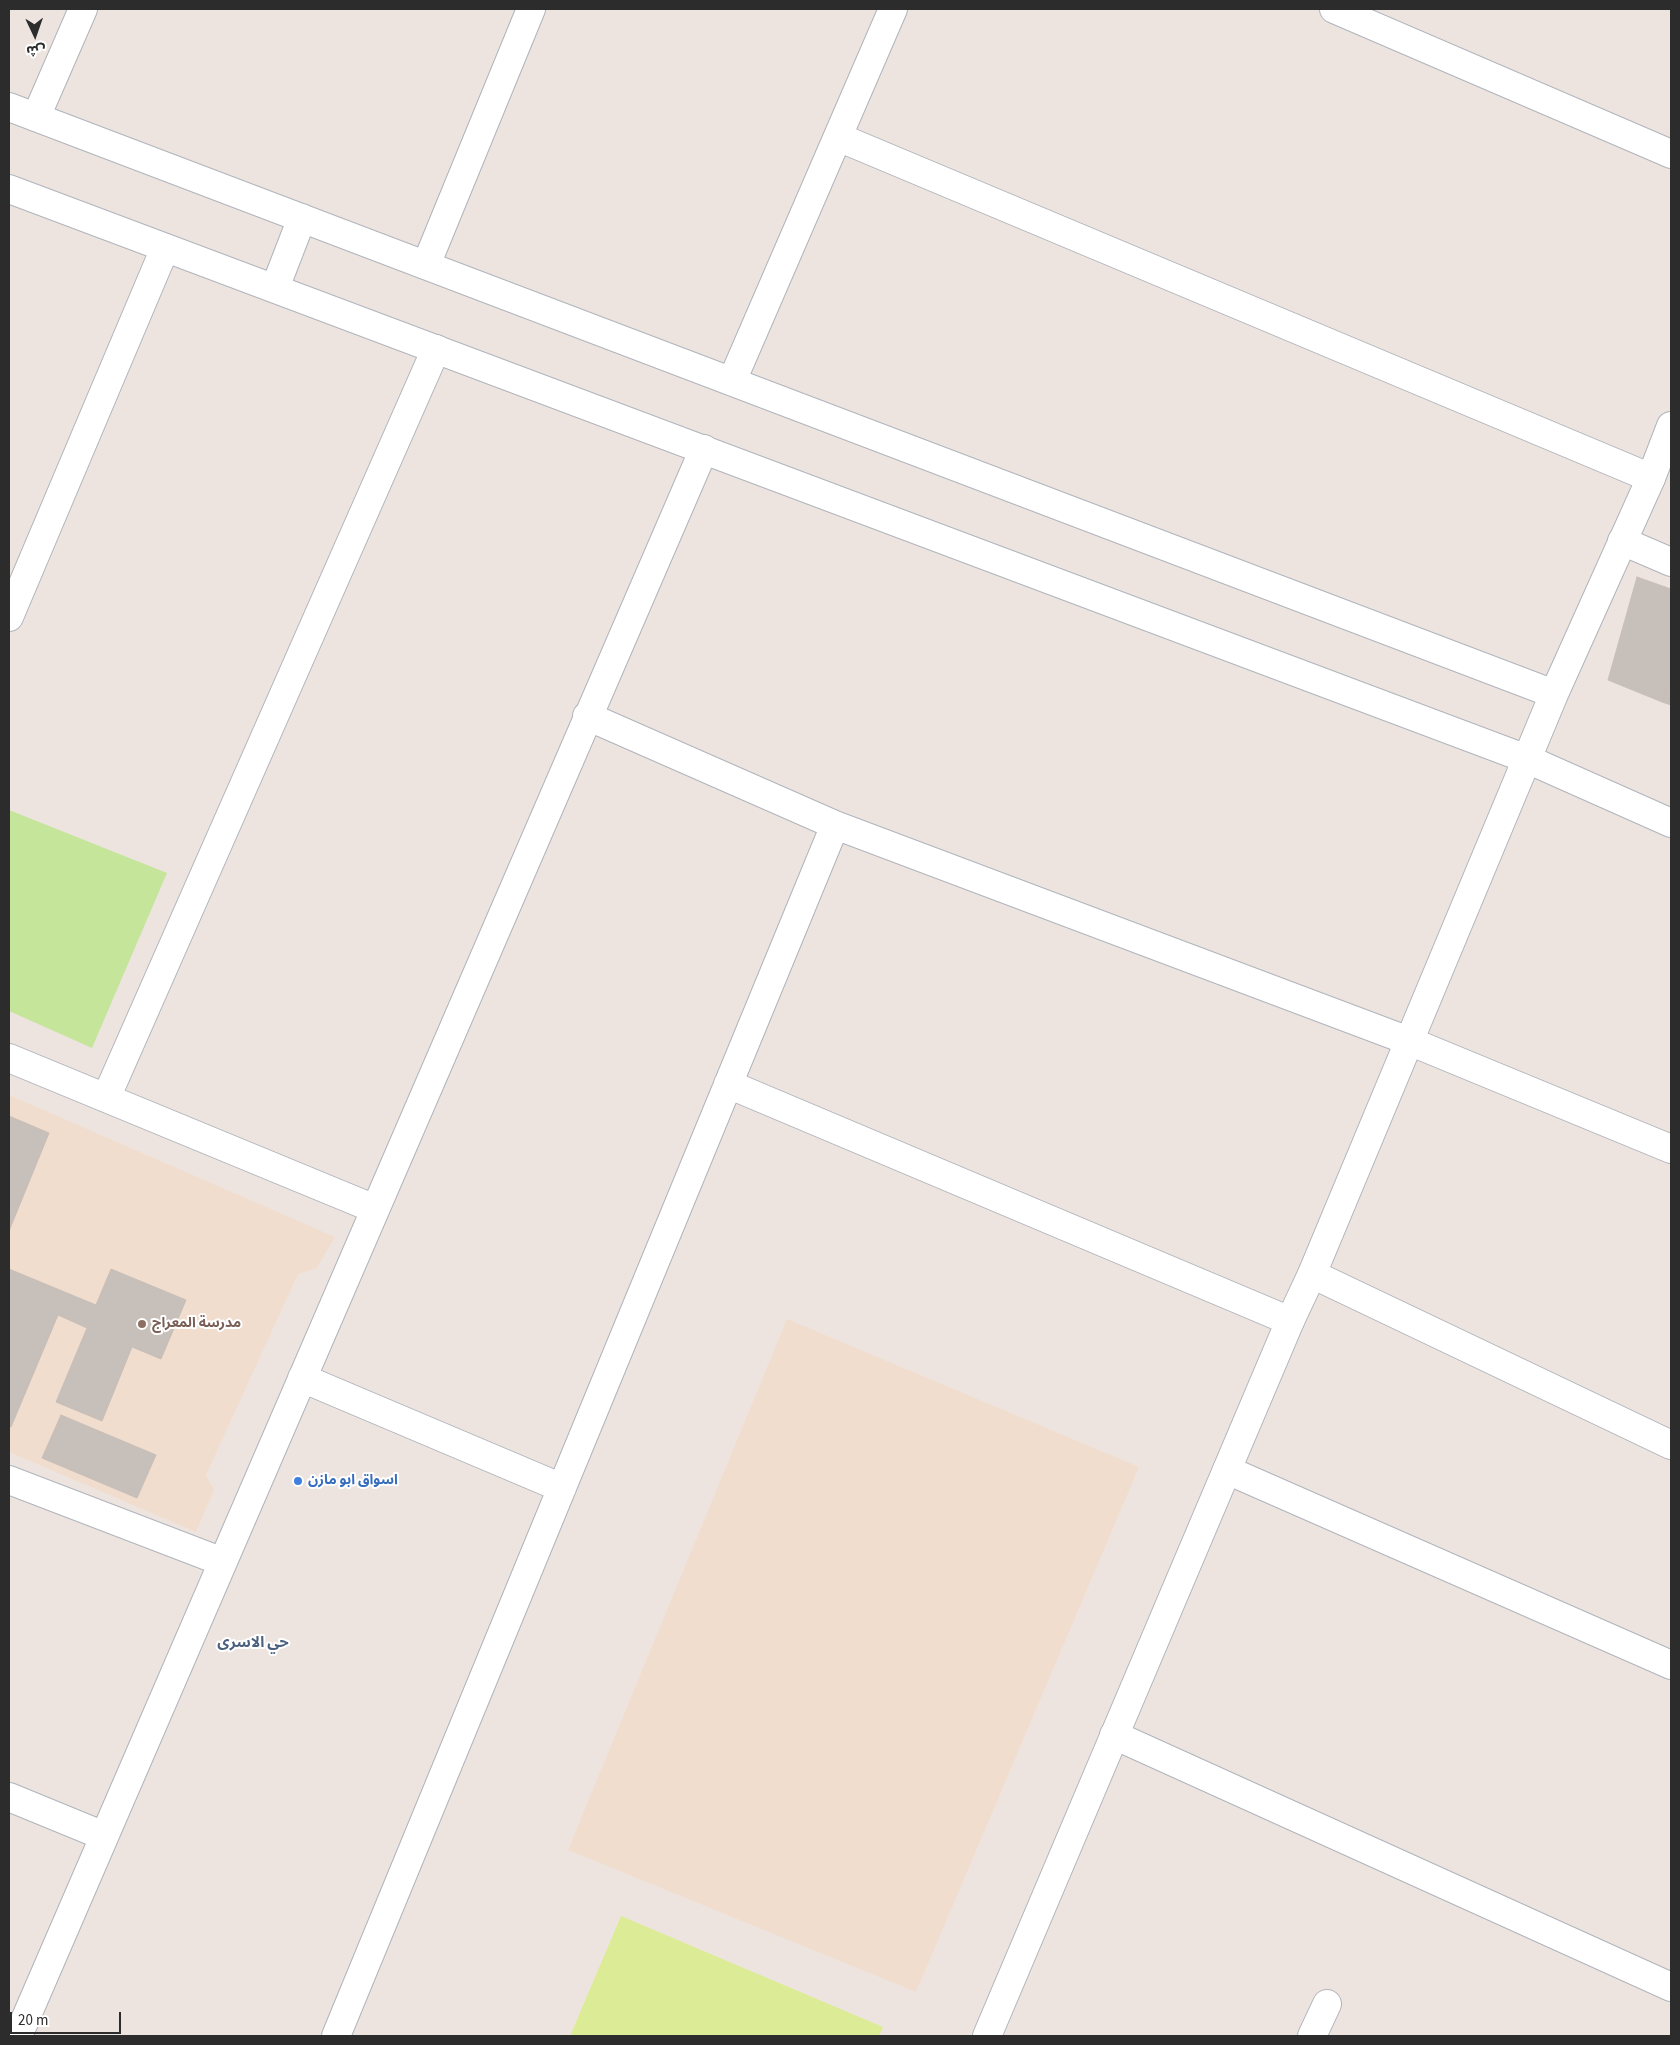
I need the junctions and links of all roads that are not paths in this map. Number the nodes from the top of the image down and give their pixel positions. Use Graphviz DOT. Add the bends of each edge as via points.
graph roads {
  1 [pos="83,9"];
  2 [pos="532,9"];
  3 [pos="893,9"];
  4 [pos="1334,9"];
  5 [pos="9,107"];
  6 [pos="36,117"];
  7 [pos="838,137"];
  8 [pos="1671,154"];
  9 [pos="9,189"];
  10 [pos="302,218"];
  11 [pos="165,248"];
  12 [pos="426,265"];
  13 [pos="274,288"];
  14 [pos="436,349"];
  15 [pos="732,382"];
  16 [pos="1671,426"];
  17 [pos="704,449"];
  18 [pos="1651,478"];
  19 [pos="1622,541"];
  20 [pos="1671,562"];
  21 [pos="9,617"];
  22 [pos="1554,694"];
  23 [pos="587,716"];
  24 [pos="1528,759"];
  25 [pos="1671,823"];
  26 [pos="835,825"];
  27 [pos="1409,1041"];
  28 [pos="9,1058"];
  29 [pos="728,1084"];
  30 [pos="106,1098"];
  31 [pos="1671,1149"];
  32 [pos="375,1209"];
  33 [pos="1312,1274"];
  34 [pos="1290,1321"];
  35 [pos="302,1378"];
  36 [pos="1671,1444"];
  37 [pos="1227,1470"];
  38 [pos="9,1480"];
  39 [pos="562,1488"];
  40 [pos="223,1562"];
  41 [pos="1671,1665"];
  42 [pos="1114,1736"];
  43 [pos="9,1797"];
  44 [pos="104,1836"];
  45 [pos="1671,1987"];
  46 [pos="1327,2004"];
  47 [pos="18,2036"];
  48 [pos="336,2036"];
  49 [pos="986,2036"];
  50 [pos="1312,2036"];
  1 -- 6 [label="street"];
  2 -- 12 [label="street"];
  3 -- 7 [label="street"];
  4 -- 8 [label="street"];
  5 -- 6 [label="street"];
  6 -- 10 [label="street"];
  7 -- 15 [label="street"];
  7 -- 18 [label="street"];
  9 -- 11 [label="street"];
  10 -- 12 [label="street"];
  10 -- 13 [label="street"];
  11 -- 13 [label="street"];
  11 -- 21 [label="street"];
  12 -- 15 [label="street"];
  13 -- 14 [label="street"];
  14 -- 17 [label="street"];
  14 -- 30 [label="street"];
  15 -- 22 [label="street"];
  16 -- 18 [label="street"];
  17 -- 23 [label="street"];
  17 -- 24 [label="street"];
  18 -- 19 [label="street"];
  19 -- 20 [label="street"];
  19 -- 22 [label="street"];
  22 -- 24 [label="street"];
  23 -- 26 [label="street"];
  23 -- 32 [label="street"];
  24 -- 25 [label="street"];
  24 -- 27 [label="street"];
  26 -- 27 [label="street"];
  26 -- 29 [label="street"];
  27 -- 31 [label="street"];
  27 -- 33 [label="street"];
  28 -- 30 [label="street"];
  29 -- 34 [label="street"];
  29 -- 39 [label="street"];
  30 -- 32 [label="street"];
  32 -- 35 [label="street"];
  33 -- 34 [label="street"];
  33 -- 36 [label="street"];
  34 -- 37 [label="street"];
  35 -- 39 [label="street"];
  35 -- 40 [label="street"];
  37 -- 41 [label="street"];
  37 -- 42 [label="street"];
  38 -- 40 [label="street"];
  39 -- 48 [label="street"];
  40 -- 44 [label="street"];
  42 -- 45 [label="street"];
  42 -- 49 [label="street"];
  43 -- 44 [label="street"];
  44 -- 47 [label="street"];
  46 -- 50 [label="street"];
}
